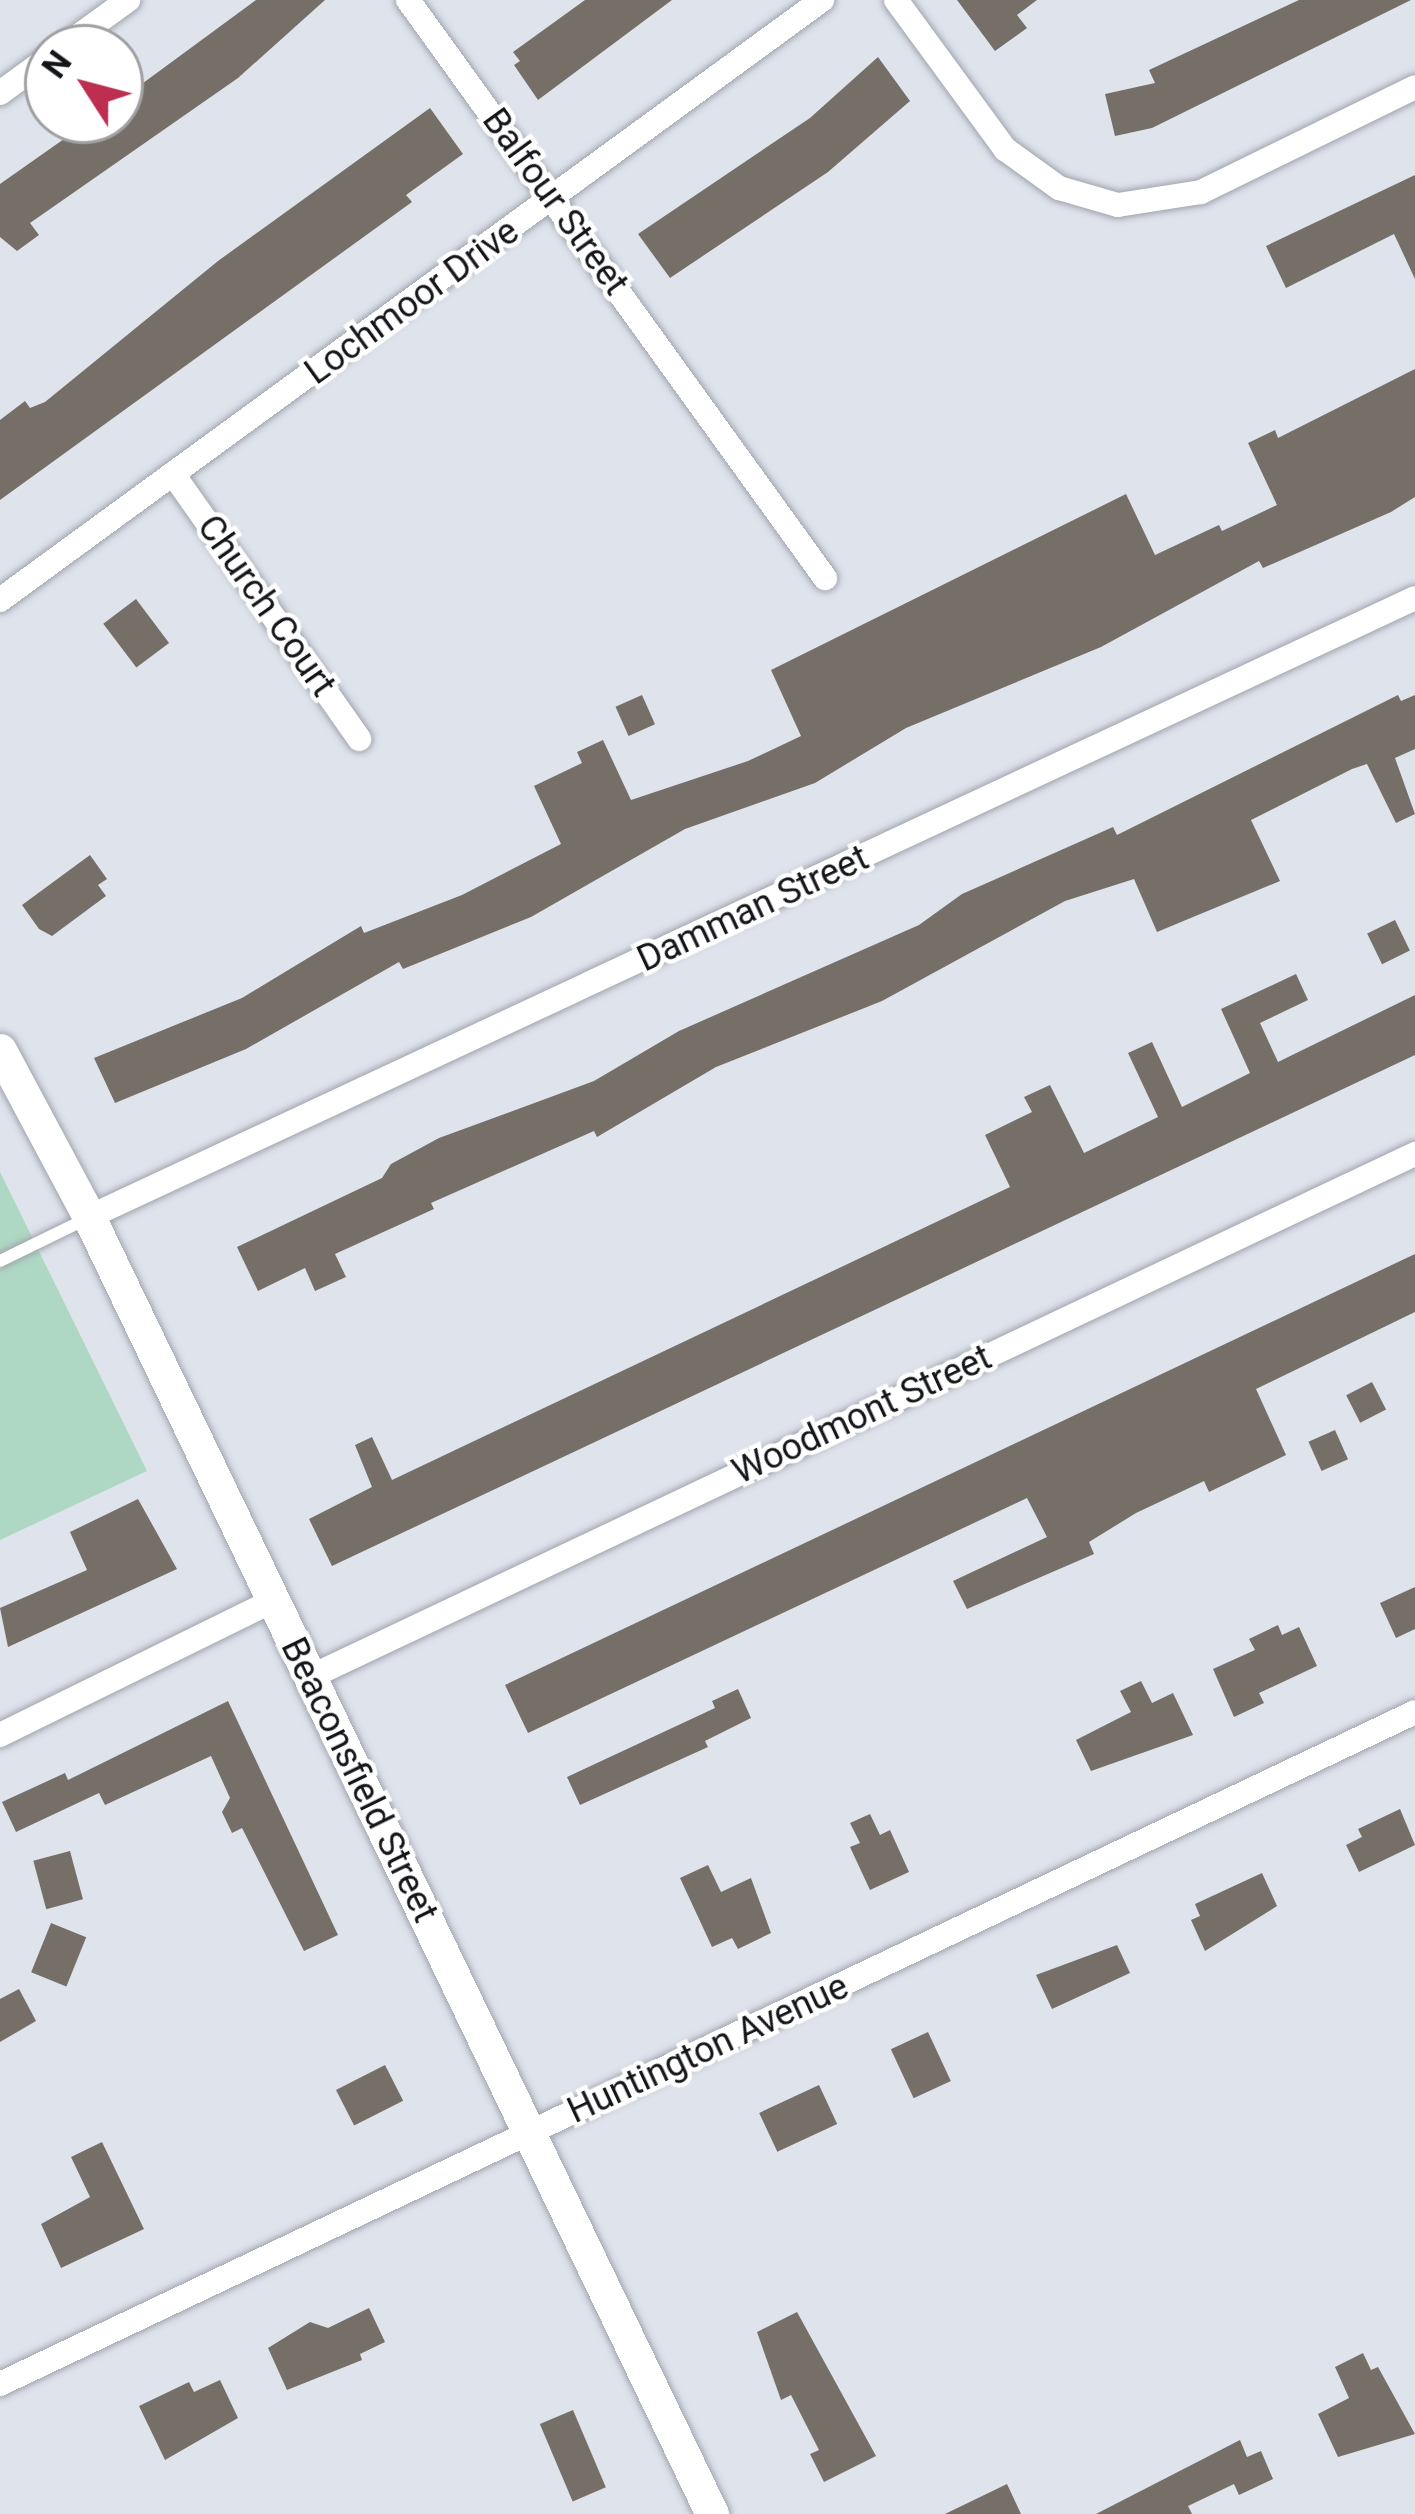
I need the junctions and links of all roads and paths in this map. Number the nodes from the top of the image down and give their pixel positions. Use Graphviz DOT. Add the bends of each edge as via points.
graph roads {
  1 [pos="128,0"];
  2 [pos="408,0"];
  3 [pos="822,0"];
  4 [pos="896,0"];
  5 [pos="95,24"];
  6 [pos="1415,87"];
  7 [pos="554,200"];
  8 [pos="173,474"];
  9 [pos="825,578"];
  10 [pos="1415,598"];
  11 [pos="0,600"];
  12 [pos="359,739"];
  13 [pos="0,1050"];
  14 [pos="1415,1154"];
  15 [pos="89,1217"];
  16 [pos="0,1261"];
  17 [pos="272,1601"];
  18 [pos="310,1677"];
  19 [pos="1415,1712"];
  20 [pos="0,1735"];
  21 [pos="530,2133"];
  22 [pos="0,2384"];
  23 [pos="712,2514"];
  1 -- 5 [label="street"];
  2 -- 7 [label="street, Balfour Street"];
  3 -- 7 [label="street, Lochmoor Drive"];
  4 -- 6 [label="street" via="1005,149 1059,188 1118,205 1201,192"];
  7 -- 8 [label="street, Lochmoor Drive"];
  7 -- 9 [label="street, Balfour Street"];
  8 -- 11 [label="street, Lochmoor Drive"];
  8 -- 12 [label="street, Church Court"];
  10 -- 15 [label="street, Damman Street"];
  13 -- 15 [label="street, Beaconsfield Street"];
  14 -- 18 [label="street, Woodmont Street"];
  15 -- 16 [label="lane"];
  15 -- 17 [label="street, Beaconsfield Street"];
  17 -- 18 [label="street, Beaconsfield Street"];
  17 -- 20 [label="street"];
  18 -- 21 [label="street, Beaconsfield Street"];
  19 -- 21 [label="street, Huntington Avenue"];
  21 -- 22 [label="street, Huntington Avenue"];
  21 -- 23 [label="street, Beaconsfield Street"];
}
